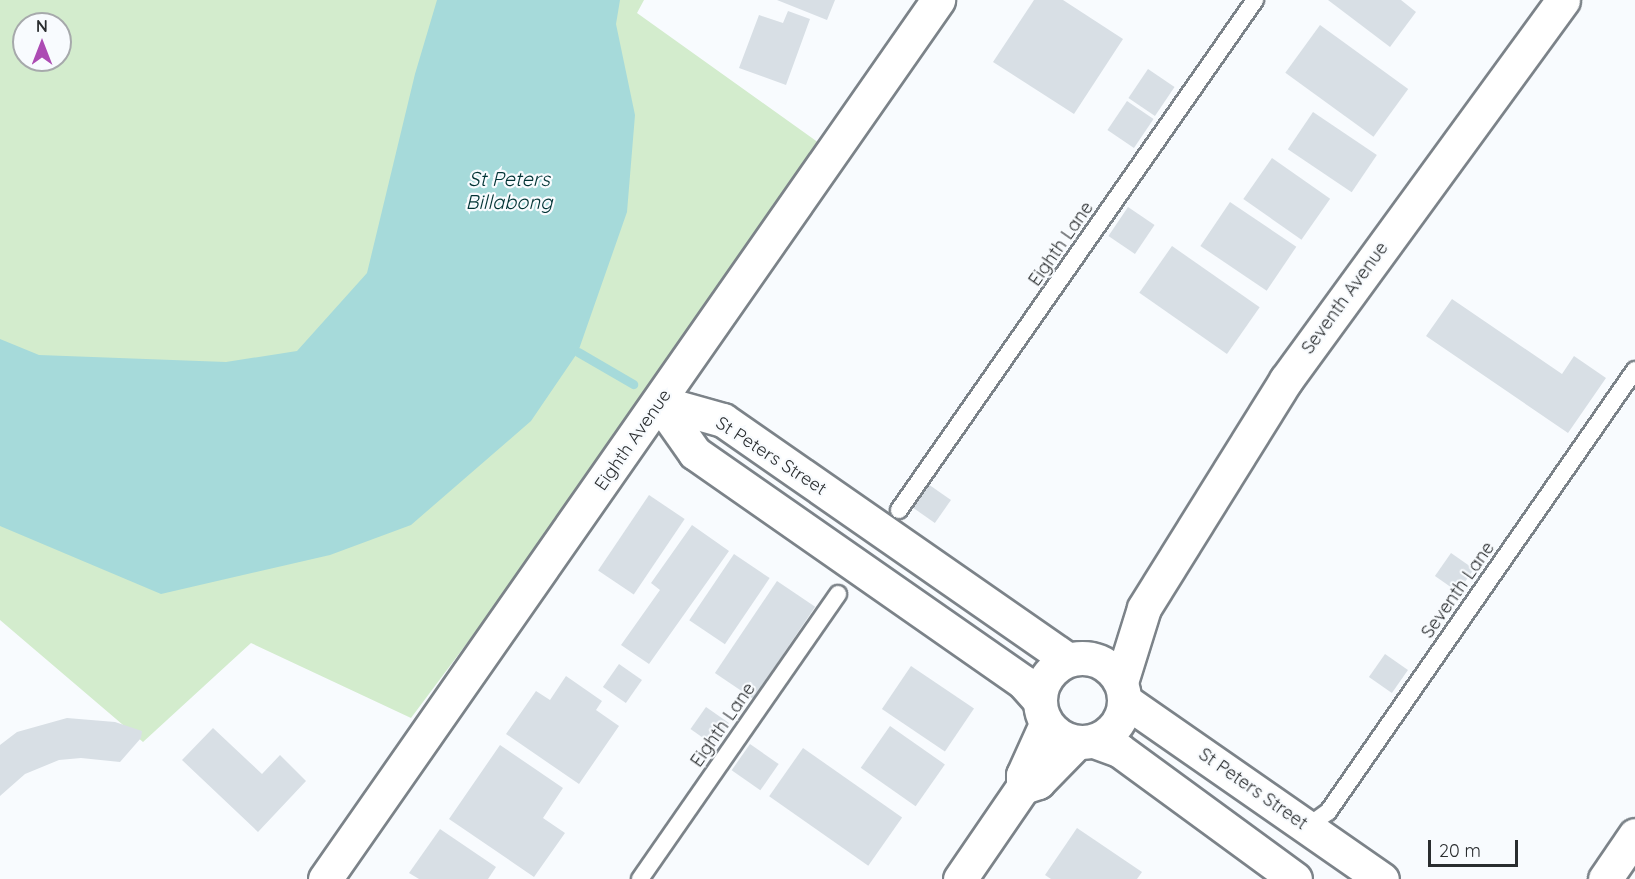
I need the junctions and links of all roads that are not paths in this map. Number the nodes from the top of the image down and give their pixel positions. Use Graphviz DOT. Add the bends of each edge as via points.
graph roads {
  1 [pos="938,0"];
  2 [pos="1255,0"];
  3 [pos="1563,0"];
  4 [pos="1635,370"];
  5 [pos="659,402"];
  6 [pos="899,510"];
  7 [pos="838,594"];
  8 [pos="1144,608"];
  9 [pos="1079,659"];
  10 [pos="1123,691"];
  11 [pos="1043,712"];
  12 [pos="1085,742"];
  13 [pos="1023,788"];
  14 [pos="1307,826"];
  15 [pos="1635,836"];
  16 [pos="1285,876"];
  17 [pos="325,879"];
  18 [pos="640,879"];
  19 [pos="960,879"];
  20 [pos="1382,879"];
  21 [pos="1605,879"];
  1 -- 5 [label="street, Eighth Avenue"];
  2 -- 6 [label="lane, Eighth Lane"];
  3 -- 8 [label="street, Seventh Avenue" via="1286,380"];
  4 -- 14 [label="lane, Seventh Lane" via="1328,812"];
  5 -- 9 [label="street, St Peters Street" via="723,420"];
  5 -- 11 [label="street, St Peters Street" via="695,453 1023,682"];
  5 -- 17 [label="street, Eighth Avenue"];
  7 -- 18 [label="lane, Eighth Lane"];
  8 -- 9 [label="street, Seventh Avenue"];
  8 -- 10 [label="street, Seventh Avenue"];
  9 -- 10 [label="street" via="1112,670"];
  9 -- 11 [label="street" via="1051,670 1042,685"];
  10 -- 12 [label="street" via="1121,717 1112,730"];
  10 -- 14 [label="street, St Peters Street"];
  11 -- 12 [label="street" via="1066,739"];
  11 -- 13 [label="street" via="1023,775"];
  12 -- 13 [label="street" via="1038,782"];
  12 -- 16 [label="street" via="1119,750"];
  13 -- 19 [label="street"];
  14 -- 20 [label="street, St Peters Street"];
  15 -- 21 [label="street"];
}
